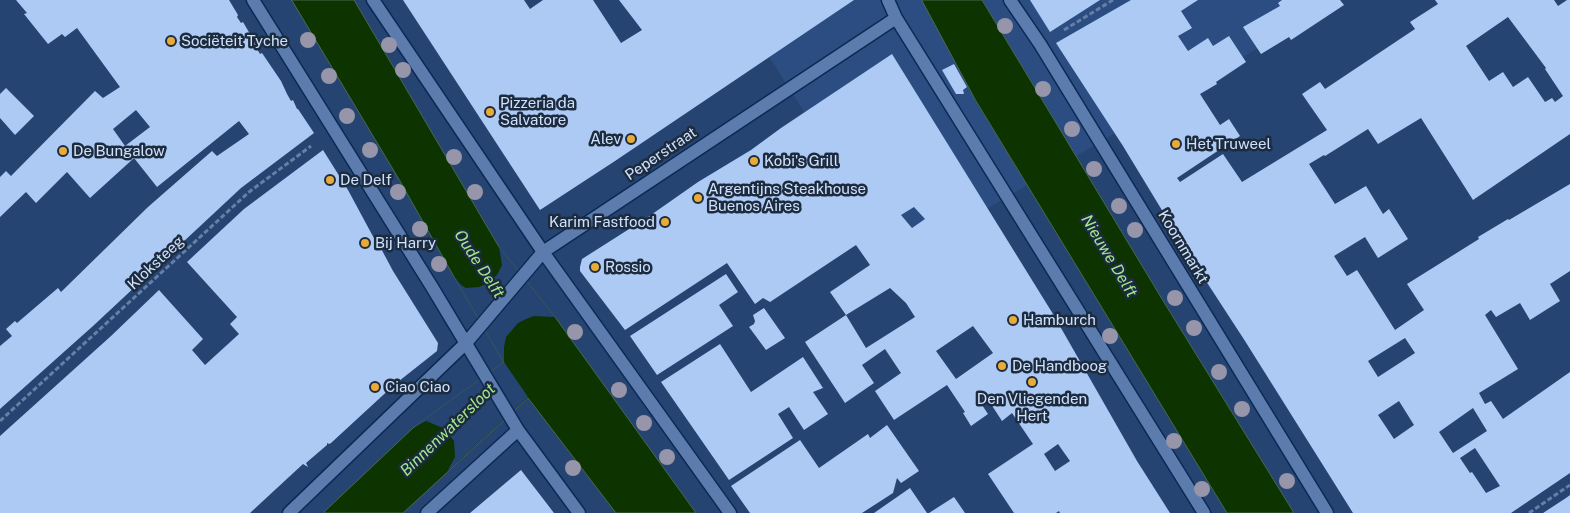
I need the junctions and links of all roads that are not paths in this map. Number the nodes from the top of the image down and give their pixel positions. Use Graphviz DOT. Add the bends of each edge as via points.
graph roads {
  1 [pos="253,0"];
  2 [pos="373,0"];
  3 [pos="888,0"];
  4 [pos="1010,0"];
  5 [pos="896,18"];
  6 [pos="543,252"];
  7 [pos="466,343"];
  8 [pos="518,430"];
  9 [pos="290,513"];
  10 [pos="427,513"];
  11 [pos="578,513"];
  12 [pos="730,513"];
  13 [pos="1204,513"];
  14 [pos="1327,513"];
  1 -- 7 [label="street"];
  2 -- 6 [label="street"];
  3 -- 5 [label="street"];
  4 -- 14 [label="street, Koornmarkt"];
  5 -- 6 [label="street, Peperstraat"];
  5 -- 13 [label="street"];
  6 -- 7 [label="street, Peperstraat"];
  6 -- 12 [label="street"];
  7 -- 8 [label="street"];
  7 -- 9 [label="street"];
  8 -- 10 [label="street"];
  8 -- 11 [label="street"];
}
